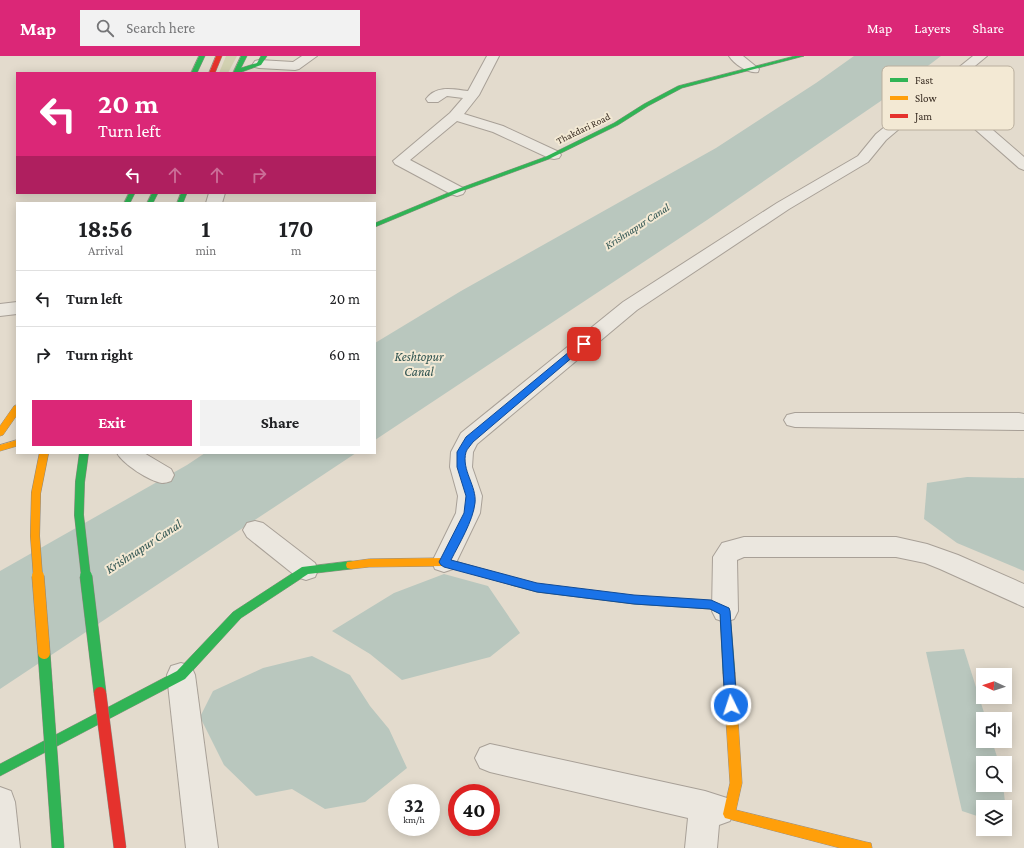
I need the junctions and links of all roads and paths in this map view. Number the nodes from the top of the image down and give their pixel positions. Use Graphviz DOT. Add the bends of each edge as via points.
graph roads {
  1 [pos="202,56"];
  2 [pos="219,56"];
  3 [pos="244,56"];
  4 [pos="311,56"];
  5 [pos="493,56"];
  6 [pos="735,56"];
  7 [pos="801,56"];
  8 [pos="981,56"];
  9 [pos="262,60"];
  10 [pos="968,66"];
  11 [pos="753,69"];
  12 [pos="194,72"];
  13 [pos="212,72"];
  14 [pos="236,72"];
  15 [pos="472,95"];
  16 [pos="433,99"];
  17 [pos="455,116"];
  18 [pos="889,130"];
  19 [pos="984,130"];
  20 [pos="554,155"];
  21 [pos="1024,165"];
  22 [pos="457,191"];
  23 [pos="376,225"];
  24 [pos="16,308"];
  25 [pos="0,310"];
  26 [pos="16,409"];
  27 [pos="794,420"];
  28 [pos="1024,422"];
  29 [pos="0,433"];
  30 [pos="16,443"];
  31 [pos="0,448"];
  32 [pos="44,454"];
  33 [pos="84,454"];
  34 [pos="129,454"];
  35 [pos="163,475"];
  36 [pos="255,530"];
  37 [pos="444,562"];
  38 [pos="306,570"];
  39 [pos="1024,596"];
  40 [pos="725,611"];
  41 [pos="181,675"];
  42 [pos="490,758"];
  43 [pos="0,770"];
  44 [pos="0,802"];
  45 [pos="717,810"];
  46 [pos="4,848"];
  47 [pos="58,848"];
  48 [pos="120,848"];
  49 [pos="202,848"];
  50 [pos="700,848"];
  51 [pos="866,848"];
  1 -- 12 [label="street"];
  2 -- 13 [label="street"];
  3 -- 14 [label="street"];
  4 -- 9 [label="street" via="295,66"];
  5 -- 15 [label="street"];
  6 -- 11 [label="street"];
  7 -- 11 [label="street, Thakdari Road"];
  8 -- 10 [label="street"];
  9 -- 14 [label="street"];
  11 -- 20 [label="street, Thakdari Road" via="680,87 616,124"];
  15 -- 16 [label="street" via="445,92"];
  15 -- 17 [label="street"];
  17 -- 20 [label="street" via="498,129"];
  17 -- 22 [label="street" via="400,161"];
  18 -- 37 [label="street" via="863,159 783,206 630,306 469,439 462,452 461,467 470,496 470,508"];
  19 -- 21 [label="street"];
  20 -- 22 [label="street, Thakdari Road"];
  22 -- 23 [label="street, Thakdari Road"];
  24 -- 25 [label="street"];
  26 -- 29 [label="street"];
  27 -- 28 [label="street"];
  30 -- 31 [label="street"];
  32 -- 47 [label="street, bridge" via="36,493 35,536"];
  33 -- 48 [label="street, bridge" via="79,515"];
  34 -- 35 [label="street"];
  36 -- 38 [label="street"];
  37 -- 38 [label="street" via="369,563"];
  37 -- 40 [label="street" via="537,588 634,600 711,605"];
  38 -- 41 [label="street" via="237,614"];
  39 -- 40 [label="street" via="949,562 896,547 744,548 731,550 725,557"];
  40 -- 45 [label="street" via="736,783"];
  41 -- 43 [label="street"];
  41 -- 49 [label="street"];
  42 -- 45 [label="street"];
  44 -- 46 [label="street"];
  45 -- 50 [label="street"];
  45 -- 51 [label="street"];
}
